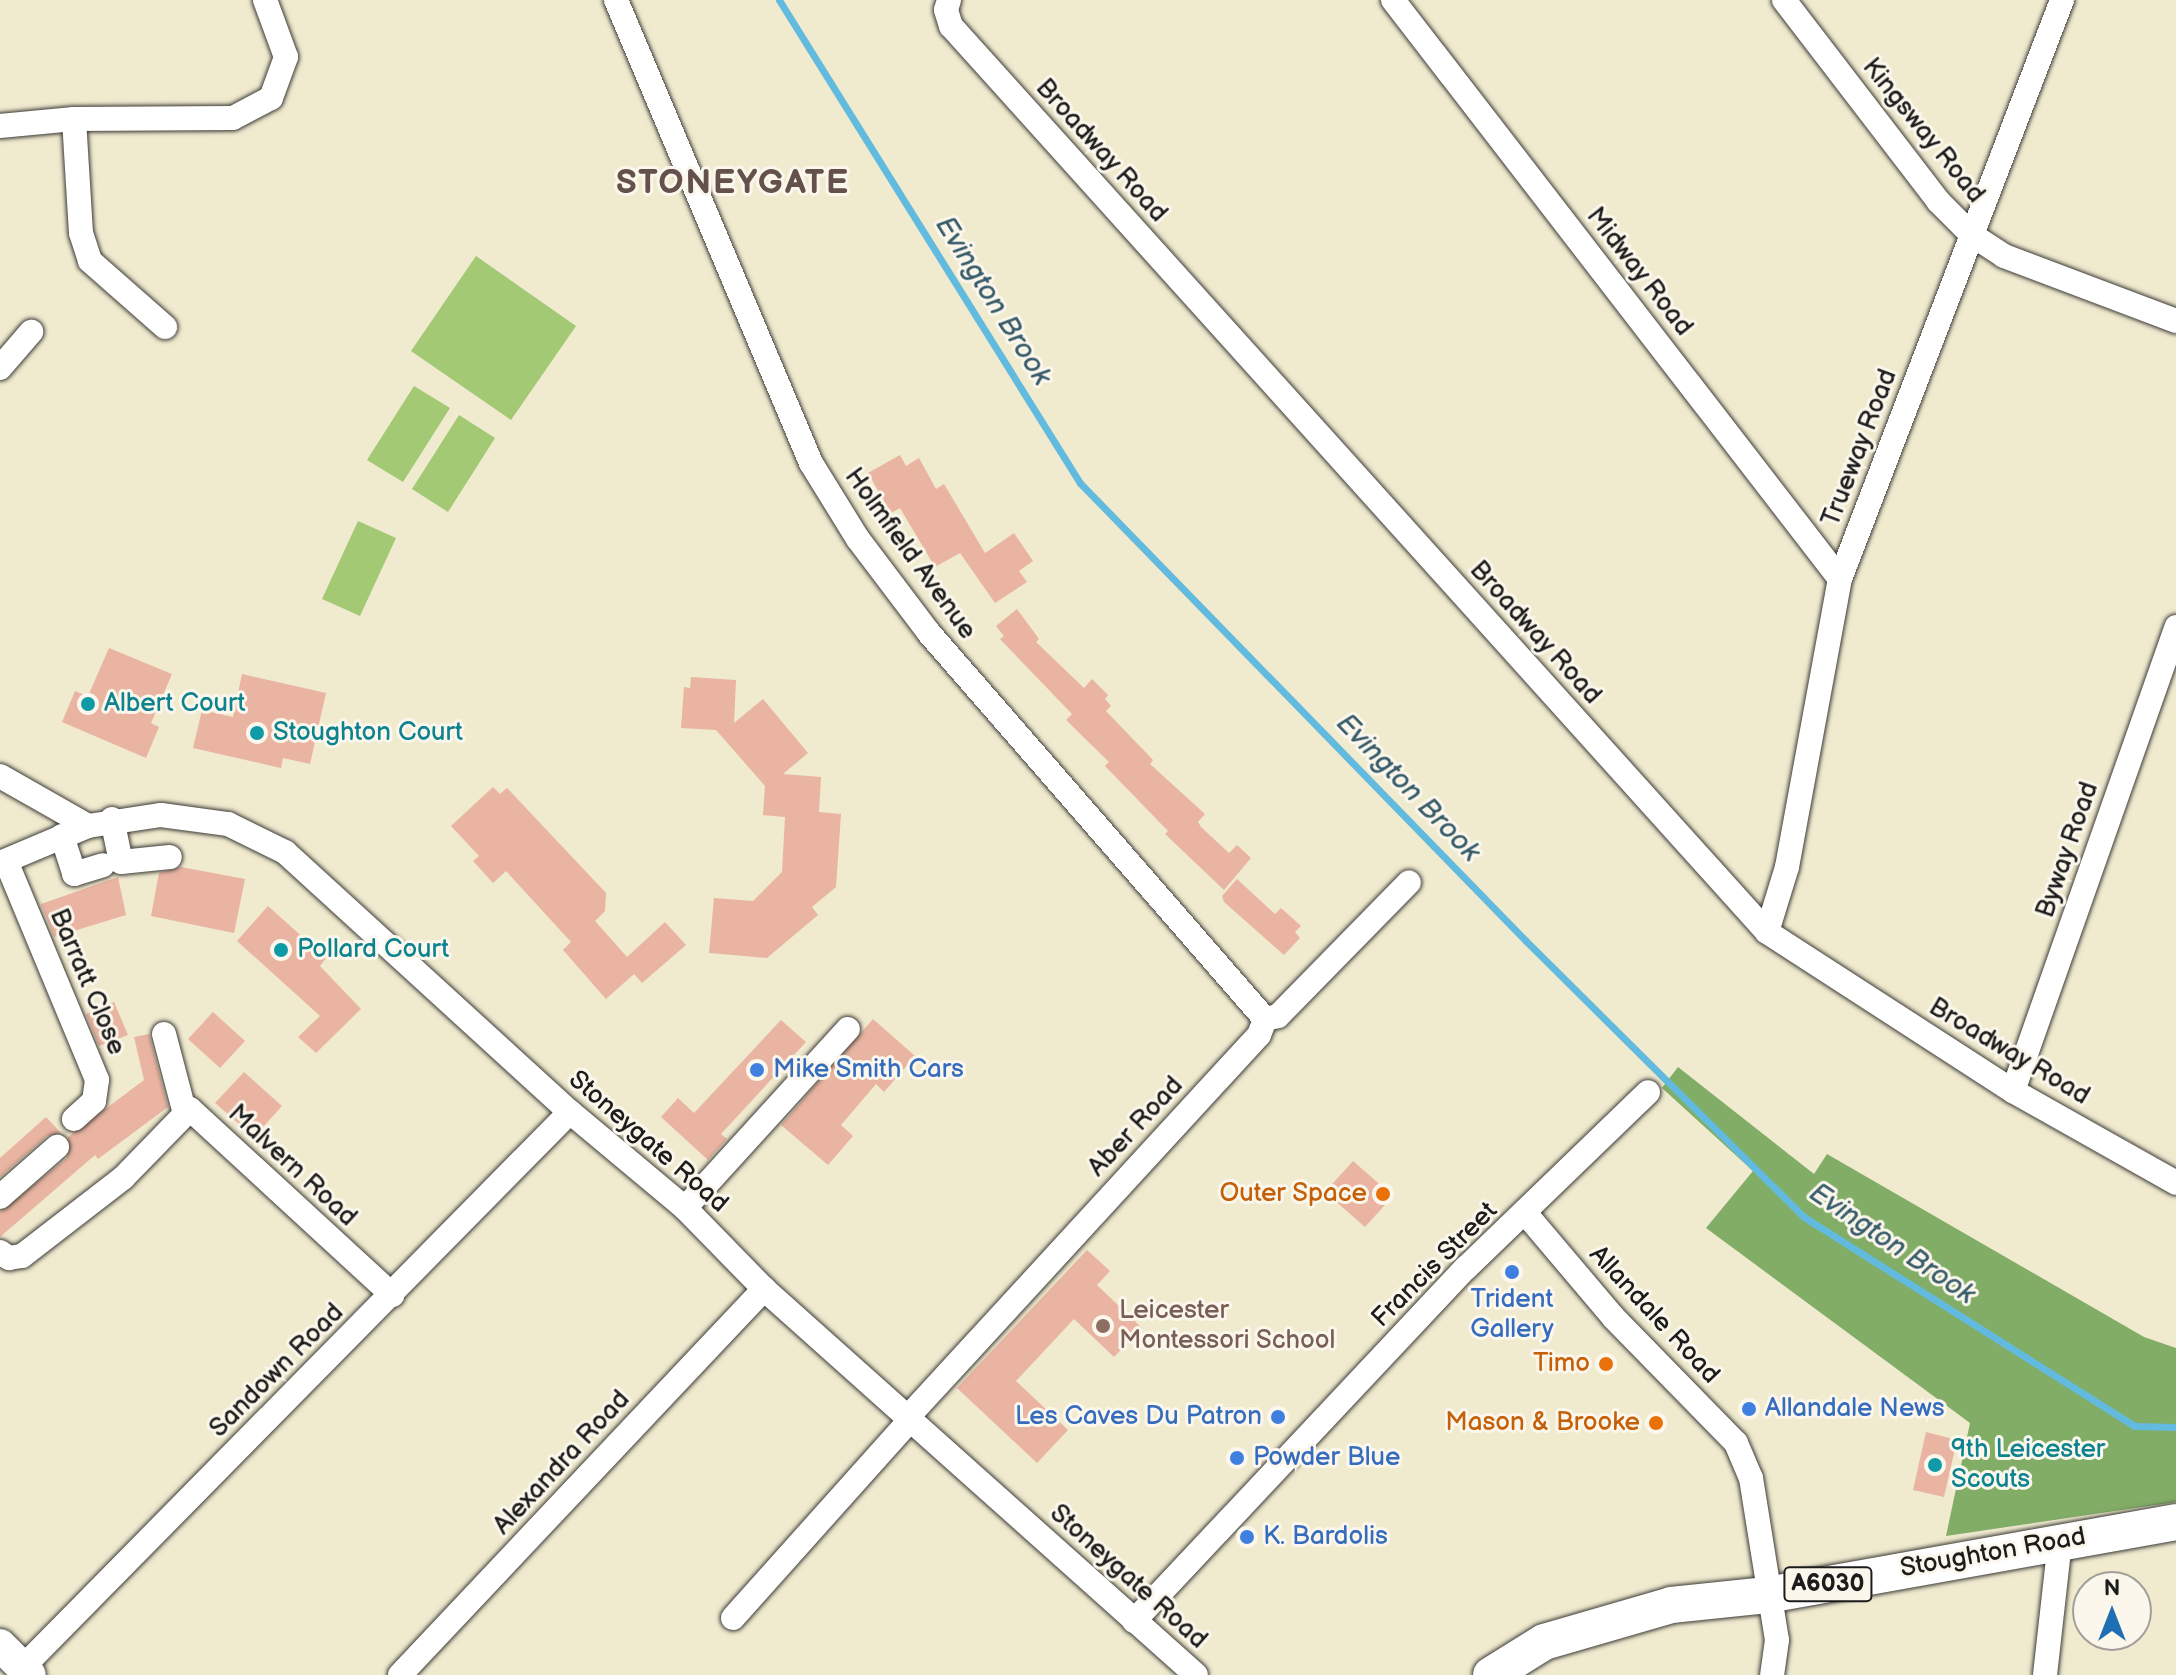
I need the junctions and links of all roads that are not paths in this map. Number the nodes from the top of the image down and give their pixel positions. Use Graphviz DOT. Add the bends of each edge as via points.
graph roads {
  1 [pos="265,0"];
  2 [pos="616,0"];
  3 [pos="1393,0"];
  4 [pos="1784,0"];
  5 [pos="2062,0"];
  6 [pos="947,5"];
  7 [pos="74,119"];
  8 [pos="0,126"];
  9 [pos="1972,235"];
  10 [pos="2176,321"];
  11 [pos="165,327"];
  12 [pos="31,332"];
  13 [pos="0,368"];
  14 [pos="1840,579"];
  15 [pos="2176,627"];
  16 [pos="0,776"];
  17 [pos="112,819"];
  18 [pos="88,826"];
  19 [pos="62,836"];
  20 [pos="170,857"];
  21 [pos="3,862"];
  22 [pos="103,865"];
  23 [pos="1409,882"];
  24 [pos="1767,932"];
  25 [pos="1265,1019"];
  26 [pos="848,1029"];
  27 [pos="164,1034"];
  28 [pos="2013,1091"];
  29 [pos="1648,1092"];
  30 [pos="570,1112"];
  31 [pos="185,1114"];
  32 [pos="74,1119"];
  33 [pos="57,1147"];
  34 [pos="2176,1183"];
  35 [pos="0,1197"];
  36 [pos="685,1208"];
  37 [pos="1526,1214"];
  38 [pos="0,1252"];
  39 [pos="764,1289"];
  40 [pos="392,1295"];
  41 [pos="908,1419"];
  42 [pos="2176,1522"];
  43 [pos="2060,1541"];
  44 [pos="1767,1595"];
  45 [pos="733,1618"];
  46 [pos="1134,1621"];
  47 [pos="0,1645"];
  48 [pos="27,1671"];
  49 [pos="400,1675"];
  50 [pos="1196,1675"];
  51 [pos="1491,1675"];
  52 [pos="1772,1675"];
  53 [pos="2045,1675"];
  1 -- 7 [label="street" via="286,57 271,98 233,118"];
  2 -- 25 [label="street, Holmfield Avenue" via="811,463 858,539 929,633"];
  3 -- 14 [label="street, Midway Road"];
  4 -- 9 [label="street, Kingsway Road" via="1938,201"];
  5 -- 9 [label="street, Trueway Road"];
  6 -- 24 [label="street, Broadway Road" via="951,26"];
  7 -- 8 [label="street"];
  7 -- 11 [label="street" via="81,233 90,261"];
  9 -- 10 [label="street, Kingsway Road" via="2004,256"];
  9 -- 14 [label="street, Trueway Road"];
  12 -- 13 [label="street"];
  14 -- 24 [label="street, Trueway Road" via="1787,867"];
  15 -- 28 [label="street, Byway Road"];
  16 -- 18 [label="street"];
  17 -- 18 [label="street, Stoneygate Road"];
  17 -- 20 [label="street" via="121,862"];
  17 -- 30 [label="street, Stoneygate Road" via="161,815 228,824 285,852"];
  18 -- 19 [label="street, Stoneygate Road"];
  19 -- 21 [label="street, Stoneygate Road"];
  19 -- 22 [label="street" via="74,874"];
  21 -- 32 [label="street, Barratt Close" via="97,1080 94,1101"];
  23 -- 25 [label="street, Aber Road" via="1278,1016"];
  24 -- 28 [label="street, Broadway Road"];
  25 -- 41 [label="street, Aber Road" via="1259,1035"];
  26 -- 36 [label="street"];
  27 -- 31 [label="street"];
  28 -- 34 [label="street, Broadway Road"];
  29 -- 37 [label="street, Francis Street"];
  30 -- 36 [label="street, Stoneygate Road"];
  30 -- 40 [label="street, Sandown Road"];
  31 -- 38 [label="street, Malvern Road" via="123,1178 22,1256 9,1258"];
  31 -- 40 [label="street, Malvern Road" via="190,1109"];
  33 -- 35 [label="street"];
  36 -- 39 [label="street, Stoneygate Road"];
  37 -- 44 [label="street, Allandale Road" via="1613,1317 1736,1443 1751,1478"];
  37 -- 46 [label="street, Francis Street" via="1466,1268"];
  39 -- 41 [label="street, Stoneygate Road"];
  39 -- 49 [label="street, Alexandra Road"];
  40 -- 48 [label="street, Sandown Road"];
  41 -- 45 [label="street, Aber Road"];
  41 -- 46 [label="street, Stoneygate Road"];
  42 -- 43 [label="highway, Stoughton Road / A6030"];
  43 -- 44 [label="highway, Stoughton Road / A6030"];
  43 -- 53 [label="street"];
  44 -- 51 [label="highway, Stoughton Road / A6030" via="1671,1605 1601,1625 1544,1642"];
  44 -- 52 [label="street, Allandale Road" via="1777,1640"];
  46 -- 50 [label="street, Stoneygate Road"];
  47 -- 48 [label="main road"];
}
